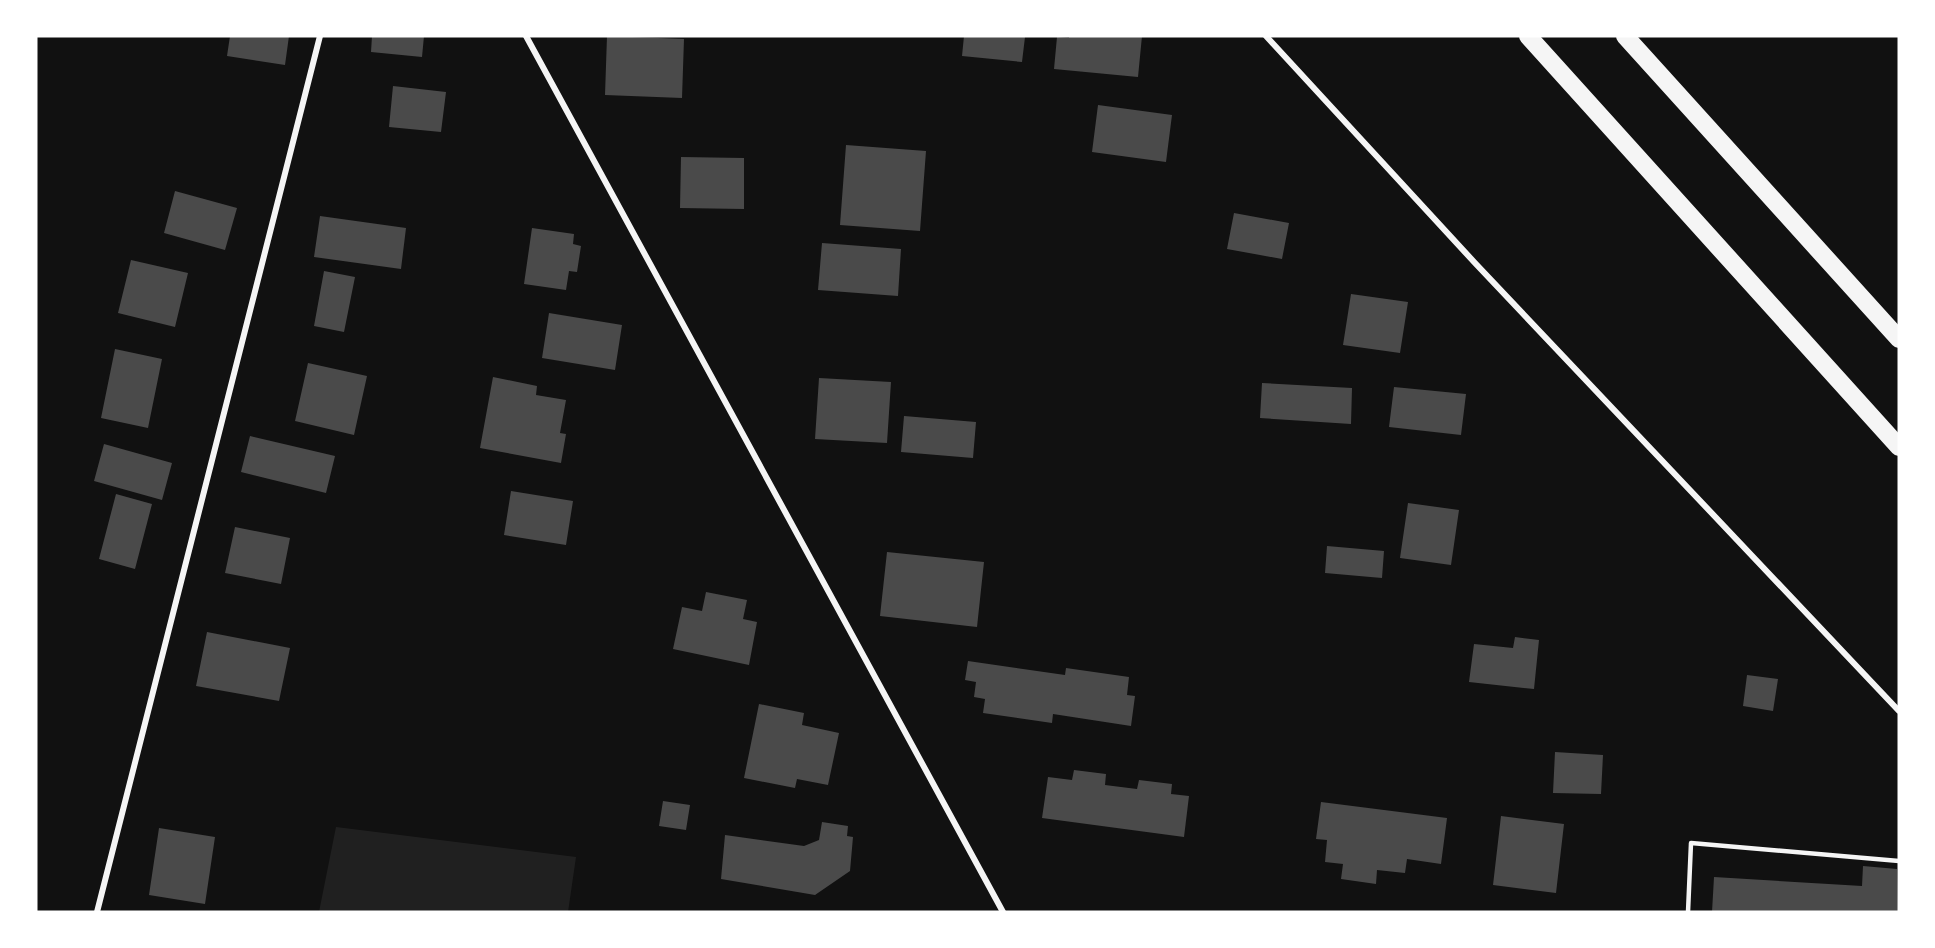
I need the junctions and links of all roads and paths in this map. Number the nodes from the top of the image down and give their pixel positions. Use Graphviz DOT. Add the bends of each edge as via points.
graph roads {
  1 [pos="320,36"];
  2 [pos="526,36"];
  3 [pos="1266,36"];
  4 [pos="1528,36"];
  5 [pos="1625,36"];
  6 [pos="1899,339"];
  7 [pos="1899,447"];
  8 [pos="1899,711"];
  9 [pos="1899,861"];
  10 [pos="97,912"];
  11 [pos="1003,912"];
  12 [pos="1688,912"];
  1 -- 10 [label="street"];
  2 -- 11 [label="street"];
  3 -- 8 [label="street"];
  4 -- 7 [label="highway"];
  5 -- 6 [label="highway"];
  9 -- 12 [label="lane" via="1691,843"];
}
